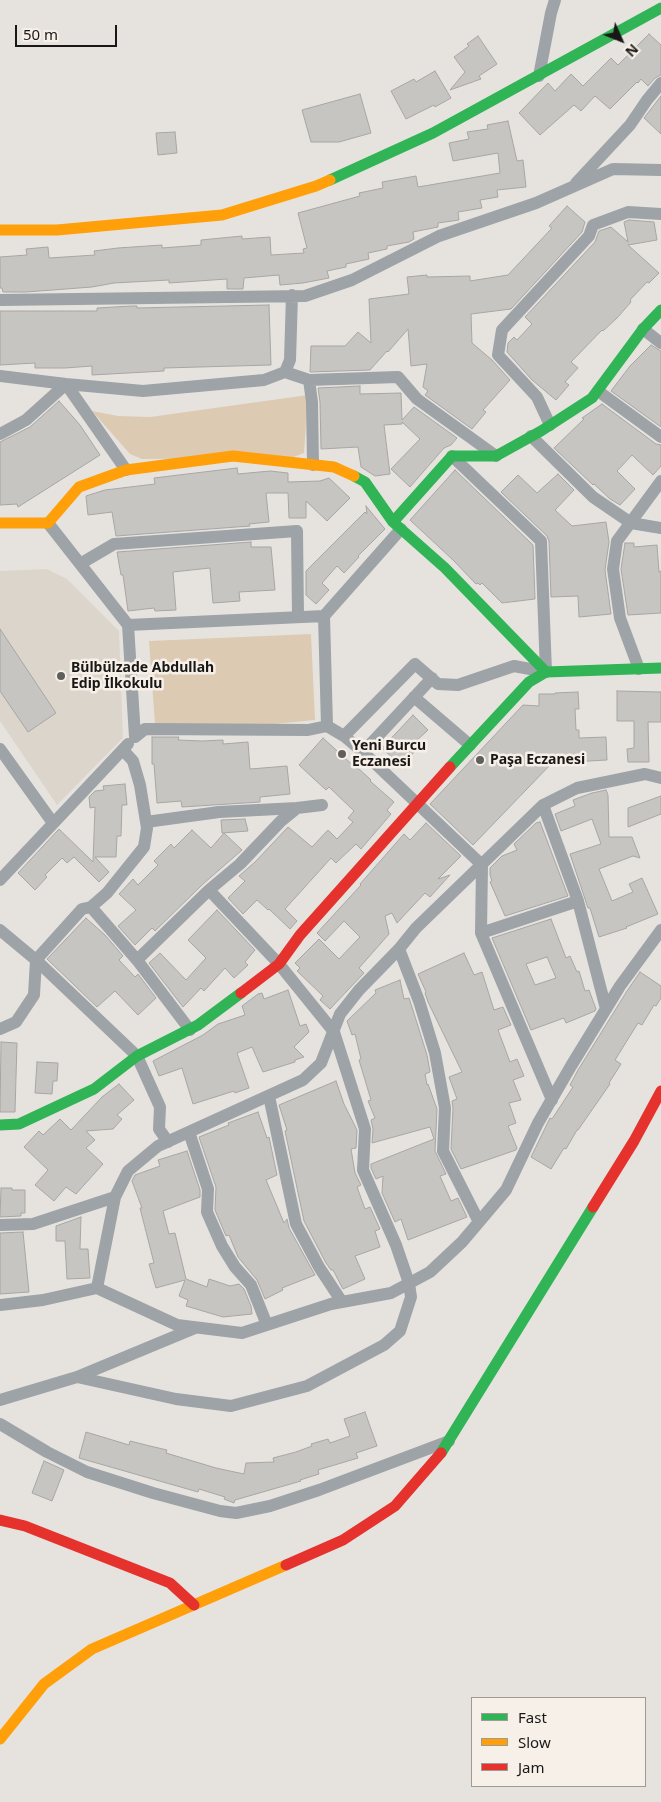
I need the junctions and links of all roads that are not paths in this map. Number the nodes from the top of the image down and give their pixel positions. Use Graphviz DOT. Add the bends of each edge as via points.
graph roads {
  1 [pos="555,0"];
  2 [pos="661,8"];
  3 [pos="539,76"];
  4 [pos="661,83"];
  5 [pos="661,170"];
  6 [pos="573,186"];
  7 [pos="661,214"];
  8 [pos="0,230"];
  9 [pos="292,295"];
  10 [pos="0,300"];
  11 [pos="661,310"];
  12 [pos="643,329"];
  13 [pos="661,343"];
  14 [pos="285,372"];
  15 [pos="0,376"];
  16 [pos="309,380"];
  17 [pos="66,384"];
  18 [pos="598,391"];
  19 [pos="550,425"];
  20 [pos="0,434"];
  21 [pos="531,436"];
  22 [pos="661,438"];
  23 [pos="452,456"];
  24 [pos="496,456"];
  25 [pos="313,465"];
  26 [pos="126,470"];
  27 [pos="661,481"];
  28 [pos="0,523"];
  29 [pos="48,523"];
  30 [pos="630,523"];
  31 [pos="397,526"];
  32 [pos="661,528"];
  33 [pos="80,564"];
  34 [pos="324,616"];
  35 [pos="298,617"];
  36 [pos="128,625"];
  37 [pos="661,668"];
  38 [pos="639,669"];
  39 [pos="546,672"];
  40 [pos="432,678"];
  41 [pos="414,697"];
  42 [pos="327,726"];
  43 [pos="344,736"];
  44 [pos="135,737"];
  45 [pos="470,745"];
  46 [pos="0,749"];
  47 [pos="122,750"];
  48 [pos="362,752"];
  49 [pos="661,778"];
  50 [pos="416,803"];
  51 [pos="322,805"];
  52 [pos="544,805"];
  53 [pos="297,808"];
  54 [pos="146,822"];
  55 [pos="54,823"];
  56 [pos="482,865"];
  57 [pos="0,880"];
  58 [pos="209,890"];
  59 [pos="578,901"];
  60 [pos="90,907"];
  61 [pos="0,930"];
  62 [pos="661,930"];
  63 [pos="481,933"];
  64 [pos="399,949"];
  65 [pos="36,960"];
  66 [pos="137,960"];
  67 [pos="279,964"];
  68 [pos="606,1009"];
  69 [pos="0,1030"];
  70 [pos="190,1030"];
  71 [pos="334,1032"];
  72 [pos="137,1056"];
  73 [pos="661,1091"];
  74 [pos="269,1096"];
  75 [pos="552,1100"];
  76 [pos="0,1125"];
  77 [pos="189,1132"];
  78 [pos="168,1142"];
  79 [pos="115,1197"];
  80 [pos="479,1222"];
  81 [pos="0,1225"];
  82 [pos="409,1283"];
  83 [pos="97,1288"];
  84 [pos="342,1302"];
  85 [pos="0,1306"];
  86 [pos="267,1325"];
  87 [pos="197,1328"];
  88 [pos="77,1377"];
  89 [pos="0,1400"];
  90 [pos="0,1424"];
  91 [pos="448,1441"];
  92 [pos="0,1520"];
  93 [pos="194,1605"];
  94 [pos="0,1739"];
  1 -- 3 [label="street"];
  2 -- 3 [label="street"];
  3 -- 8 [label="street" via="433,133 316,186 222,215 57,230"];
  4 -- 6 [label="street" via="630,125"];
  5 -- 6 [label="street" via="613,170"];
  6 -- 9 [label="street" via="536,203 439,236 352,280 306,296"];
  7 -- 19 [label="street" via="628,212 593,225 589,236 502,330 498,355 537,397"];
  9 -- 10 [label="street"];
  9 -- 14 [label="street" via="290,360"];
  11 -- 12 [label="street"];
  12 -- 13 [label="street"];
  12 -- 18 [label="street"];
  14 -- 16 [label="street"];
  14 -- 17 [label="street" via="264,380 143,391"];
  15 -- 17 [label="street"];
  16 -- 24 [label="street" via="398,377 417,399"];
  16 -- 25 [label="street"];
  17 -- 20 [label="street" via="26,420"];
  17 -- 26 [label="street"];
  18 -- 19 [label="street"];
  18 -- 22 [label="street"];
  19 -- 21 [label="street"];
  21 -- 24 [label="street"];
  21 -- 30 [label="street" via="594,497"];
  23 -- 24 [label="street"];
  23 -- 31 [label="street"];
  23 -- 39 [label="street" via="541,541"];
  25 -- 26 [label="street" via="233,456"];
  25 -- 31 [label="street" via="334,467 365,482"];
  26 -- 29 [label="street" via="79,487"];
  27 -- 30 [label="street"];
  28 -- 29 [label="street"];
  29 -- 33 [label="street"];
  30 -- 32 [label="street"];
  30 -- 38 [label="street" via="616,541 613,569 620,618"];
  31 -- 34 [label="street"];
  31 -- 39 [label="street" via="445,568"];
  33 -- 35 [label="street" via="114,544 297,531"];
  33 -- 36 [label="street"];
  34 -- 35 [label="street"];
  34 -- 42 [label="street"];
  35 -- 36 [label="street"];
  36 -- 44 [label="street"];
  37 -- 38 [label="street"];
  38 -- 39 [label="street"];
  39 -- 40 [label="street" via="514,666 458,684 438,684"];
  39 -- 45 [label="street" via="530,682"];
  40 -- 41 [label="street"];
  40 -- 43 [label="street" via="415,664"];
  41 -- 45 [label="street"];
  41 -- 48 [label="street"];
  42 -- 43 [label="street"];
  42 -- 44 [label="street" via="308,730 145,729"];
  43 -- 48 [label="street"];
  44 -- 47 [label="street"];
  45 -- 50 [label="street"];
  46 -- 55 [label="street"];
  47 -- 54 [label="street" via="133,761"];
  47 -- 55 [label="street"];
  48 -- 50 [label="street"];
  49 -- 52 [label="street" via="645,774 577,788"];
  50 -- 56 [label="street"];
  50 -- 67 [label="street" via="300,935"];
  51 -- 53 [label="street"];
  52 -- 56 [label="street"];
  52 -- 59 [label="street"];
  53 -- 54 [label="street" via="220,812"];
  53 -- 58 [label="street"];
  54 -- 60 [label="street" via="144,848 107,893"];
  55 -- 57 [label="street"];
  56 -- 63 [label="street"];
  56 -- 64 [label="street" via="416,928"];
  58 -- 66 [label="street"];
  58 -- 67 [label="street"];
  59 -- 63 [label="street"];
  59 -- 68 [label="street"];
  60 -- 65 [label="street" via="82,909"];
  60 -- 66 [label="street"];
  61 -- 65 [label="street"];
  62 -- 68 [label="street"];
  63 -- 75 [label="street"];
  64 -- 71 [label="street" via="340,1014"];
  64 -- 80 [label="street" via="435,1053 445,1108 443,1151"];
  65 -- 69 [label="street" via="34,995 16,1022"];
  65 -- 72 [label="street"];
  66 -- 70 [label="street"];
  67 -- 70 [label="street"];
  67 -- 71 [label="street"];
  68 -- 75 [label="street"];
  70 -- 72 [label="street"];
  71 -- 74 [label="street" via="321,1063 303,1080"];
  71 -- 82 [label="street" via="365,1129 363,1170"];
  72 -- 76 [label="street" via="94,1089 19,1124"];
  72 -- 78 [label="street" via="160,1106 160,1129"];
  73 -- 91 [label="street" via="634,1141"];
  74 -- 77 [label="street"];
  74 -- 84 [label="street" via="296,1224"];
  75 -- 80 [label="street" via="506,1190"];
  77 -- 78 [label="street"];
  77 -- 86 [label="street" via="208,1189 207,1212 222,1246 250,1285"];
  78 -- 79 [label="street" via="158,1146 128,1171"];
  79 -- 81 [label="street" via="33,1224"];
  79 -- 83 [label="street"];
  80 -- 82 [label="street" via="430,1272"];
  82 -- 84 [label="street" via="391,1293"];
  82 -- 88 [label="street" via="411,1297 400,1331 384,1345 308,1386 231,1406 176,1399"];
  83 -- 85 [label="street"];
  83 -- 87 [label="street" via="177,1325"];
  84 -- 86 [label="street"];
  86 -- 87 [label="street" via="242,1333"];
  87 -- 88 [label="street"];
  88 -- 89 [label="street"];
  90 -- 91 [label="street" via="87,1472 153,1493 236,1513 303,1495"];
  91 -- 93 [label="street" via="439,1457 395,1506 343,1540"];
  92 -- 93 [label="street" via="25,1526 147,1573 170,1584"];
  93 -- 94 [label="street" via="92,1649 44,1684"];
}
